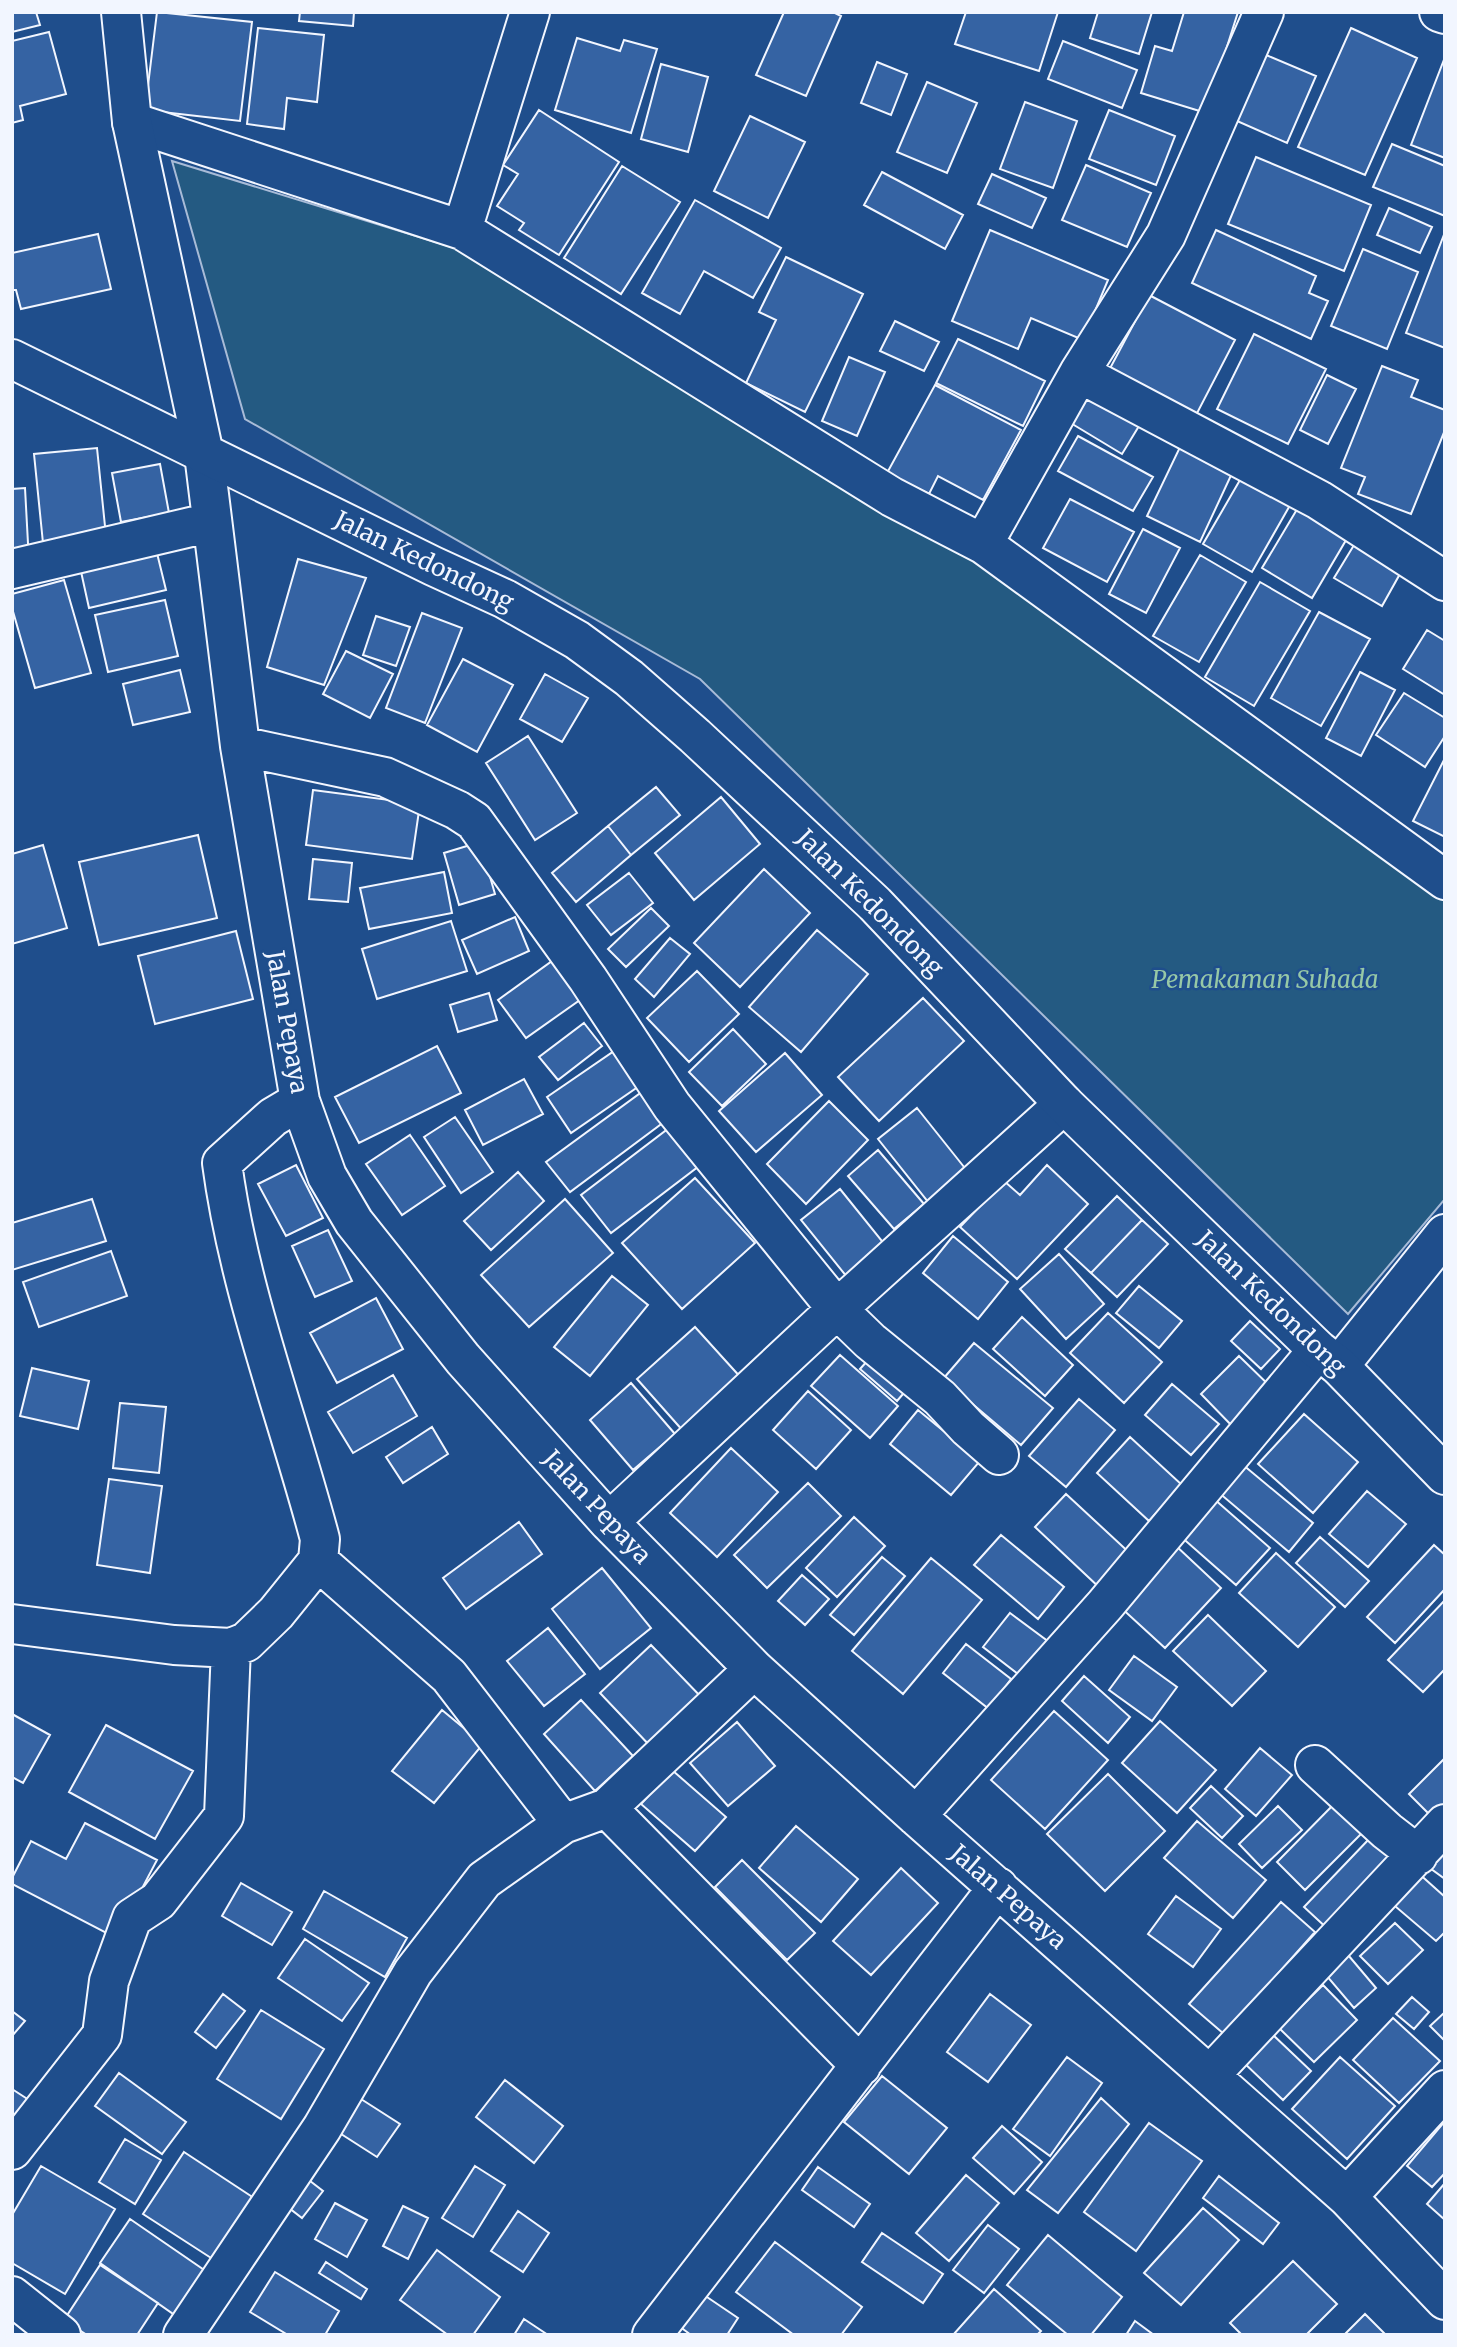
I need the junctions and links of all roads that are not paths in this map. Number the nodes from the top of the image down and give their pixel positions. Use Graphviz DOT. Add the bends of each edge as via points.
graph roads {
  1 [pos="121,12"];
  2 [pos="530,12"];
  3 [pos="1264,12"];
  4 [pos="1439,12"];
  5 [pos="1445,14"];
  6 [pos="132,122"];
  7 [pos="462,230"];
  8 [pos="12,359"];
  9 [pos="1079,373"];
  10 [pos="204,454"];
  11 [pos="212,522"];
  12 [pos="983,544"];
  13 [pos="12,569"];
  14 [pos="1445,581"];
  15 [pos="240,746"];
  16 [pos="1445,880"];
  17 [pos="300,1101"];
  18 [pos="1064,1104"];
  19 [pos="1445,1234"];
  20 [pos="837,1309"];
  21 [pos="1328,1358"];
  22 [pos="999,1455"];
  23 [pos="1445,1475"];
  24 [pos="609,1522"];
  25 [pos="318,1561"];
  26 [pos="12,1624"];
  27 [pos="231,1648"];
  28 [pos="754,1669"];
  29 [pos="1315,1765"];
  30 [pos="607,1808"];
  31 [pos="916,1815"];
  32 [pos="563,1824"];
  33 [pos="1445,1824"];
  34 [pos="1418,1855"];
  35 [pos="998,1887"];
  36 [pos="861,2066"];
  37 [pos="1210,2075"];
  38 [pos="1445,2090"];
  39 [pos="12,2150"];
  40 [pos="1348,2197"];
  41 [pos="12,2296"];
  42 [pos="1445,2300"];
  43 [pos="61,2335"];
  44 [pos="183,2335"];
  45 [pos="652,2335"];
  1 -- 6 [label="street, Jalan Pepaya"];
  2 -- 7 [label="street"];
  3 -- 9 [label="street" via="1166,235"];
  4 -- 5 [label="street"];
  6 -- 7 [label="street"];
  6 -- 10 [label="street, Jalan Pepaya"];
  7 -- 12 [label="street" via="892,497"];
  8 -- 10 [label="street, Jalan Kedondong"];
  9 -- 12 [label="street"];
  9 -- 14 [label="street" via="1319,500"];
  10 -- 11 [label="street, Jalan Pepaya"];
  10 -- 18 [label="street, Jalan Kedondong" via="505,599 588,647 695,736 875,904"];
  11 -- 13 [label="street"];
  11 -- 15 [label="street, Jalan Pepaya"];
  12 -- 16 [label="street"];
  15 -- 17 [label="street, Jalan Pepaya"];
  15 -- 20 [label="street" via="386,777 474,821 588,979 672,1107"];
  17 -- 24 [label="street, Jalan Pepaya" via="327,1176 354,1222 463,1359"];
  17 -- 25 [label="street" via="274,1117 222,1163 256,1320 320,1539"];
  18 -- 20 [label="street"];
  18 -- 21 [label="street, Jalan Kedondong"];
  19 -- 21 [label="street"];
  20 -- 22 [label="street"];
  20 -- 24 [label="street"];
  21 -- 23 [label="street, Jalan Kedondong"];
  21 -- 31 [label="street"];
  24 -- 28 [label="street, Jalan Pepaya"];
  25 -- 27 [label="street" via="261,1631"];
  25 -- 32 [label="street" via="449,1676"];
  26 -- 27 [label="street"];
  27 -- 39 [label="street" via="224,1816 158,1901 132,1918 109,1981 102,2035"];
  28 -- 30 [label="street"];
  28 -- 31 [label="street, Jalan Pepaya"];
  29 -- 34 [label="street"];
  30 -- 32 [label="street"];
  30 -- 36 [label="street"];
  31 -- 35 [label="street, Jalan Pepaya"];
  32 -- 44 [label="street" via="484,1880 413,1972 322,2128"];
  33 -- 34 [label="street"];
  34 -- 37 [label="street"];
  35 -- 36 [label="street"];
  35 -- 37 [label="street, Jalan Pepaya"];
  36 -- 45 [label="street"];
  37 -- 40 [label="street, Jalan Pepaya"];
  38 -- 40 [label="street"];
  40 -- 42 [label="street, Jalan Pepaya"];
  41 -- 43 [label="street"];
}
